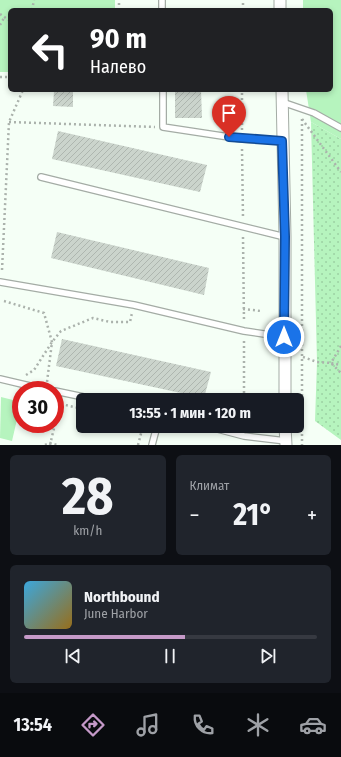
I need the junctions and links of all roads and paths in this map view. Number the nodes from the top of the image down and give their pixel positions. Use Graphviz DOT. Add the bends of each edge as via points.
graph roads {
  1 [pos="0,14"];
  2 [pos="4,18"];
  3 [pos="8,20"];
  4 [pos="0,25"];
  5 [pos="22,92"];
  6 [pos="163,92"];
  7 [pos="242,92"];
  8 [pos="282,92"];
  9 [pos="282,102"];
  10 [pos="9,122"];
  11 [pos="163,127"];
  12 [pos="341,128"];
  13 [pos="242,139"];
  14 [pos="282,141"];
  15 [pos="341,172"];
  16 [pos="41,177"];
  17 [pos="243,226"];
  18 [pos="285,237"];
  19 [pos="0,268"];
  20 [pos="0,282"];
  21 [pos="4,301"];
  22 [pos="134,305"];
  23 [pos="244,309"];
  24 [pos="261,311"];
  25 [pos="244,330"];
  26 [pos="284,337"];
  27 [pos="52,342"];
  28 [pos="341,346"];
  29 [pos="303,357"];
  30 [pos="331,363"];
  31 [pos="341,365"];
  32 [pos="341,373"];
  33 [pos="0,379"];
  34 [pos="15,381"];
  35 [pos="48,381"];
  36 [pos="12,382"];
  37 [pos="64,393"];
  38 [pos="244,393"];
  39 [pos="285,393"];
  40 [pos="76,396"];
  41 [pos="64,404"];
  42 [pos="76,407"];
  43 [pos="53,433"];
  44 [pos="141,433"];
  45 [pos="155,433"];
  46 [pos="233,433"];
  47 [pos="286,443"];
  48 [pos="50,444"];
  49 [pos="44,445"];
  50 [pos="58,445"];
  51 [pos="138,445"];
  52 [pos="152,445"];
  53 [pos="302,445"];
  1 -- 2 [label="path"];
  2 -- 3 [label="path"];
  2 -- 4 [label="path"];
  5 -- 10 [label="path"];
  6 -- 11 [label="lane"];
  7 -- 13 [label="path"];
  8 -- 9 [label="street"];
  9 -- 12 [label="lane" via="314,113"];
  9 -- 14 [label="street"];
  10 -- 11 [label="path"];
  10 -- 19 [label="path" via="2,270"];
  11 -- 13 [label="lane"];
  13 -- 14 [label="lane"];
  13 -- 17 [label="path"];
  14 -- 18 [label="street"];
  15 -- 29 [label="path" via="302,119"];
  16 -- 17 [label="lane"];
  17 -- 18 [label="lane"];
  17 -- 23 [label="path"];
  18 -- 26 [label="street"];
  20 -- 22 [label="lane"];
  21 -- 27 [label="path" via="44,313"];
  22 -- 25 [label="lane"];
  22 -- 27 [label="path" via="130,322 110,322 93,318 61,331"];
  23 -- 24 [label="path"];
  23 -- 25 [label="path"];
  25 -- 26 [label="lane"];
  25 -- 38 [label="path"];
  26 -- 39 [label="street"];
  27 -- 34 [label="path" via="34,370"];
  27 -- 35 [label="path"];
  28 -- 30 [label="path"];
  29 -- 30 [label="path"];
  29 -- 53 [label="path"];
  30 -- 31 [label="path"];
  30 -- 32 [label="path"];
  33 -- 36 [label="lane"];
  37 -- 40 [label="lane"];
  41 -- 42 [label="path"];
  43 -- 48 [label="path"];
  44 -- 51 [label="path"];
  45 -- 52 [label="lane"];
  46 -- 47 [label="lane"];
  48 -- 49 [label="path"];
  48 -- 50 [label="path"];
}
